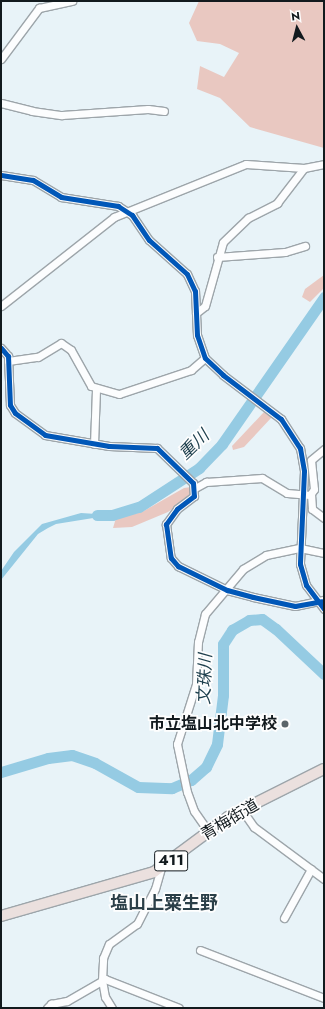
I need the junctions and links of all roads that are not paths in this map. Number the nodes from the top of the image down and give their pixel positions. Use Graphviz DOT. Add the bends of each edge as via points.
graph roads {
  1 [pos="72,1"];
  2 [pos="1,59"];
  3 [pos="1,103"];
  4 [pos="164,111"];
  5 [pos="324,164"];
  6 [pos="304,168"];
  7 [pos="1,175"];
  8 [pos="128,212"];
  9 [pos="305,246"];
  10 [pos="217,257"];
  11 [pos="1,306"];
  12 [pos="196,313"];
  13 [pos="1,348"];
  14 [pos="206,358"];
  15 [pos="8,360"];
  16 [pos="96,388"];
  17 [pos="94,444"];
  18 [pos="324,449"];
  19 [pos="194,486"];
  20 [pos="311,494"];
  21 [pos="303,496"];
  22 [pos="324,518"];
  23 [pos="300,548"];
  24 [pos="324,553"];
  25 [pos="227,590"];
  26 [pos="321,601"];
  27 [pos="324,609"];
  28 [pos="324,769"];
  29 [pos="242,810"];
  30 [pos="208,831"];
  31 [pos="161,868"];
  32 [pos="311,869"];
  33 [pos="324,879"];
  34 [pos="1,916"];
  35 [pos="284,918"];
  36 [pos="200,950"];
  37 [pos="102,980"];
  38 [pos="324,998"];
  39 [pos="47,1008"];
  40 [pos="112,1008"];
  41 [pos="179,1008"];
  1 -- 2 [label="street" via="39,8"];
  3 -- 4 [label="street" via="32,111 62,114 148,109"];
  5 -- 6 [label="street"];
  6 -- 8 [label="street" via="246,164"];
  6 -- 10 [label="street" via="274,206 253,214 223,242"];
  7 -- 8 [label="street" via="33,180 61,197 108,202"];
  8 -- 11 [label="street" via="103,224"];
  8 -- 12 [label="street" via="150,240 187,274 195,291"];
  9 -- 10 [label="street" via="285,252"];
  10 -- 12 [label="street" via="205,306"];
  12 -- 14 [label="street" via="197,335"];
  13 -- 15 [label="street" via="7,353"];
  14 -- 16 [label="street" via="191,370 123,394"];
  14 -- 21 [label="street" via="223,375 265,405 290,429 300,448 304,471"];
  15 -- 16 [label="street" via="38,357 61,343 71,350 88,382"];
  15 -- 17 [label="street" via="9,400 15,413 48,437"];
  16 -- 17 [label="street"];
  17 -- 19 [label="street" via="157,448 171,458"];
  18 -- 20 [label="street" via="312,460 314,489"];
  19 -- 21 [label="street" via="206,482 262,478 287,493"];
  19 -- 25 [label="street" via="194,496 177,509 166,524 171,558 178,566"];
  20 -- 21 [label="street"];
  20 -- 22 [label="street" via="312,510"];
  21 -- 23 [label="street"];
  23 -- 24 [label="street"];
  23 -- 25 [label="street" via="266,555 243,570"];
  23 -- 26 [label="street" via="302,571"];
  25 -- 26 [label="street" via="295,606"];
  25 -- 30 [label="street" via="205,614 198,642 196,684 177,744 179,764 187,792 194,811"];
  26 -- 27 [label="street"];
  28 -- 29 [label="highway, 青梅街道 / 411"];
  29 -- 30 [label="highway, 青梅街道 / 411"];
  29 -- 32 [label="street" via="254,827"];
  30 -- 31 [label="highway, 青梅街道 / 411"];
  31 -- 34 [label="highway, 青梅街道 / 411" via="129,880"];
  31 -- 37 [label="street" via="155,889 137,924 108,944 103,958"];
  32 -- 33 [label="street"];
  32 -- 35 [label="street"];
  36 -- 38 [label="street"];
  37 -- 39 [label="street" via="67,1001 51,1004"];
  37 -- 40 [label="street" via="105,997"];
  37 -- 41 [label="street"];
}
